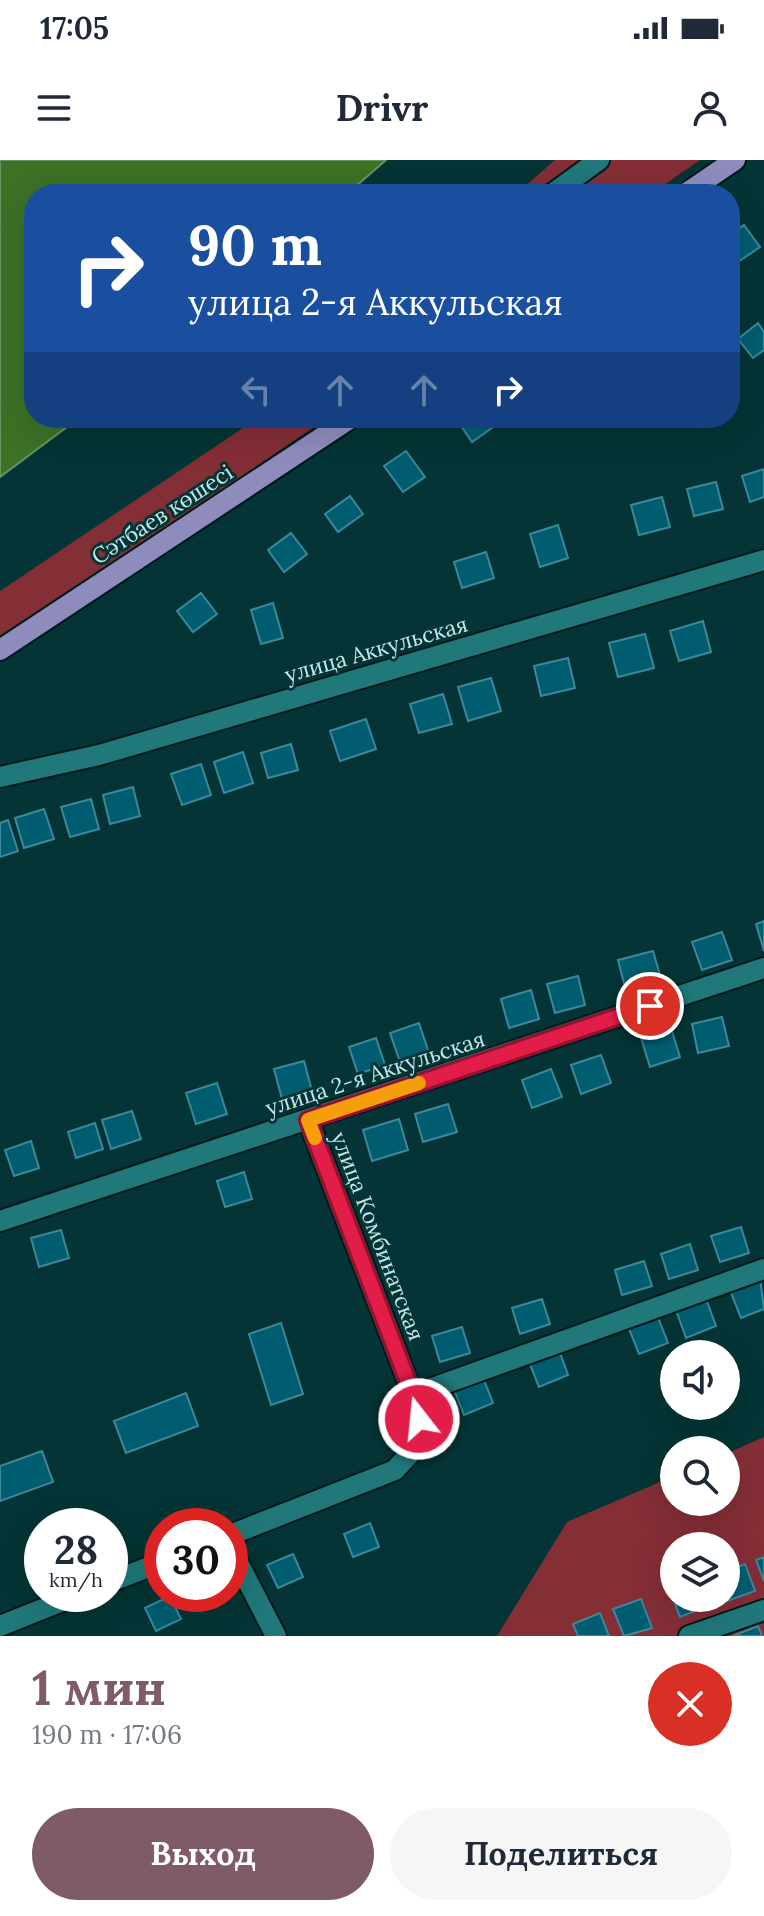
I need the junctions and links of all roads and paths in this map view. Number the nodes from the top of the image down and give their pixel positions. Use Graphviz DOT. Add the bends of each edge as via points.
graph roads {
  1 [pos="599,160"];
  2 [pos="735,160"];
  3 [pos="566,184"];
  4 [pos="700,184"];
  5 [pos="336,428"];
  6 [pos="764,560"];
  7 [pos="0,650"];
  8 [pos="0,777"];
  9 [pos="764,968"];
  10 [pos="308,1120"];
  11 [pos="0,1221"];
  12 [pos="764,1269"];
  13 [pos="413,1395"];
  14 [pos="248,1528"];
  15 [pos="248,1582"];
  16 [pos="764,1610"];
  17 [pos="35,1612"];
  18 [pos="0,1626"];
  19 [pos="276,1636"];
  20 [pos="689,1636"];
  1 -- 3 [label="street"];
  2 -- 4 [label="main road"];
  5 -- 7 [label="main road, Сәтбаев көшесі"];
  6 -- 8 [label="street, улица Аккульская" via="99,755"];
  9 -- 10 [label="street, улица 2-я Аккульская"];
  10 -- 11 [label="street, улица 2-я Аккульская"];
  10 -- 13 [label="street, улица Комбинатская"];
  12 -- 13 [label="street"];
  13 -- 14 [label="street, улица Комбинатская" via="419,1419 415,1448 395,1470"];
  15 -- 19 [label="street"];
  16 -- 20 [label="street"];
  17 -- 18 [label="street"];
}
